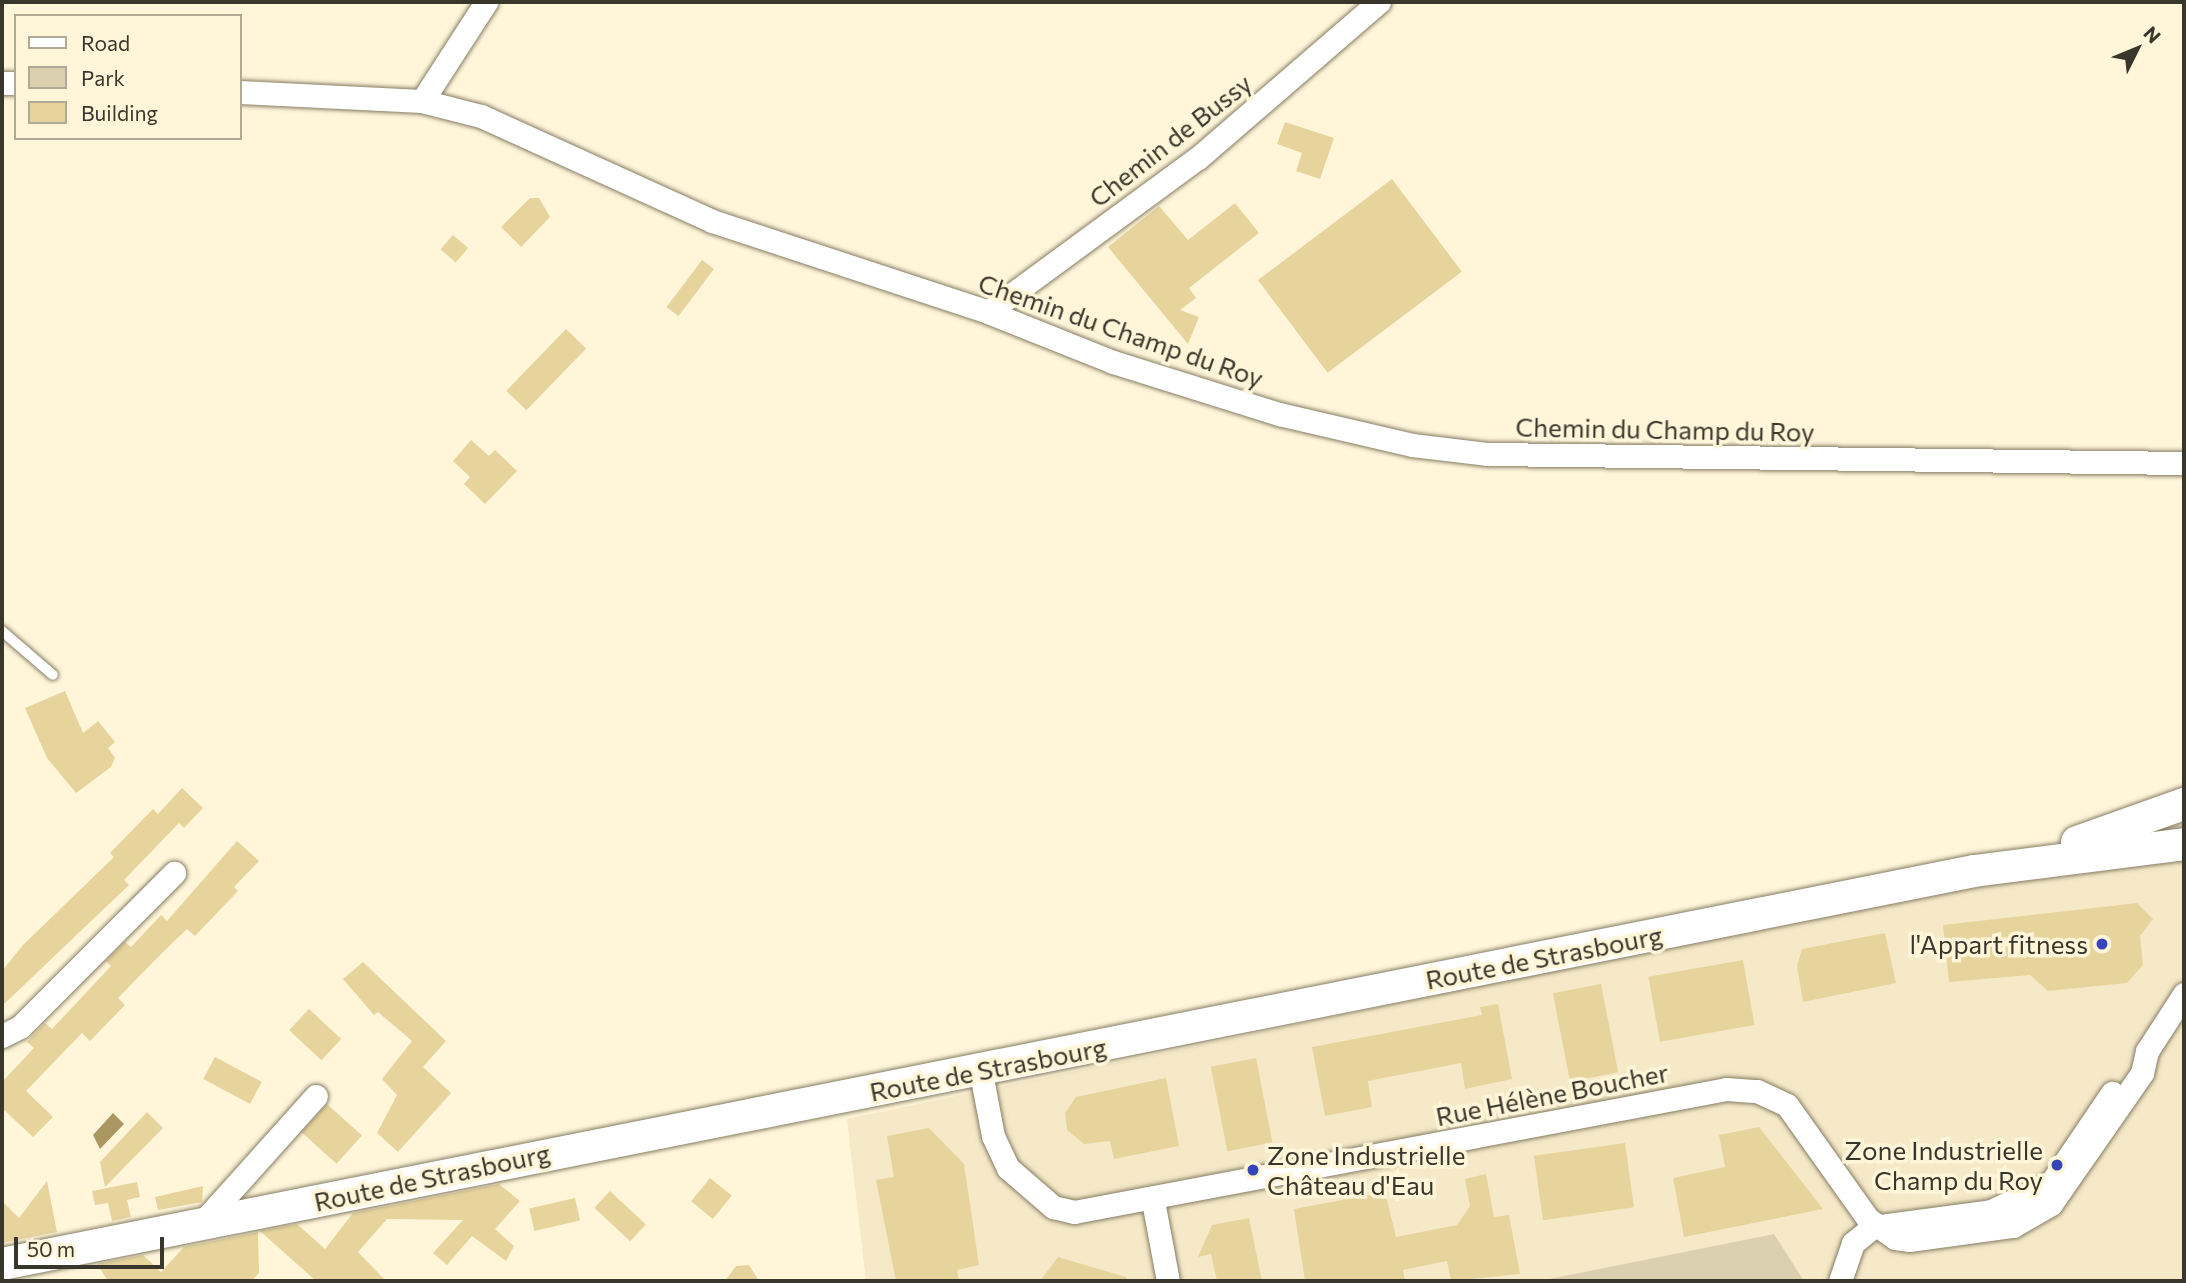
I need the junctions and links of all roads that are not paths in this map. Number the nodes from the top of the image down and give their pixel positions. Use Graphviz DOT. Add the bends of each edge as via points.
graph roads {
  1 [pos="486,2"];
  2 [pos="1379,2"];
  3 [pos="242,92"];
  4 [pos="422,101"];
  5 [pos="988,312"];
  6 [pos="2184,463"];
  7 [pos="2,631"];
  8 [pos="53,675"];
  9 [pos="2184,804"];
  10 [pos="2184,844"];
  11 [pos="1974,871"];
  12 [pos="174,873"];
  13 [pos="2184,994"];
  14 [pos="2,1036"];
  15 [pos="981,1073"];
  16 [pos="316,1096"];
  17 [pos="1846,1186"];
  18 [pos="1153,1201"];
  19 [pos="201,1224"];
  20 [pos="1877,1225"];
  21 [pos="1906,1230"];
  22 [pos="1849,1252"];
  23 [pos="2,1264"];
  24 [pos="1168,1281"];
  25 [pos="1840,1281"];
  1 -- 4 [label="street"];
  2 -- 5 [label="street, Chemin de Bussy" via="1198,158"];
  3 -- 4 [label="street, Chemin du Champ du Roy"];
  4 -- 5 [label="street, Chemin du Champ du Roy" via="481,116 712,221"];
  5 -- 6 [label="street, Chemin du Champ du Roy" via="1114,362 1279,414 1488,454"];
  7 -- 8 [label="lane"];
  9 -- 11 [label="main road, Route de Strasbourg" via="2130,828"];
  10 -- 11 [label="main road, Route de Strasbourg"];
  11 -- 15 [label="main road, Route de Strasbourg"];
  12 -- 14 [label="street" via="20,1027"];
  13 -- 21 [label="street" via="2147,1051 2142,1073 2051,1204 2012,1226"];
  15 -- 18 [label="street, Rue Hélène Boucher" via="993,1136 1008,1168 1030,1191 1053,1207 1074,1212"];
  15 -- 19 [label="main road, Route de Strasbourg" via="681,1126"];
  16 -- 19 [label="street"];
  17 -- 18 [label="street, Rue Hélène Boucher" via="1787,1105 1757,1091 1726,1089"];
  17 -- 20 [label="street"];
  17 -- 21 [label="street"];
  17 -- 22 [label="street"];
  18 -- 24 [label="street"];
  19 -- 23 [label="main road, Route de Strasbourg"];
  20 -- 21 [label="street"];
  20 -- 22 [label="street" via="1859,1235"];
  22 -- 25 [label="street"];
}
